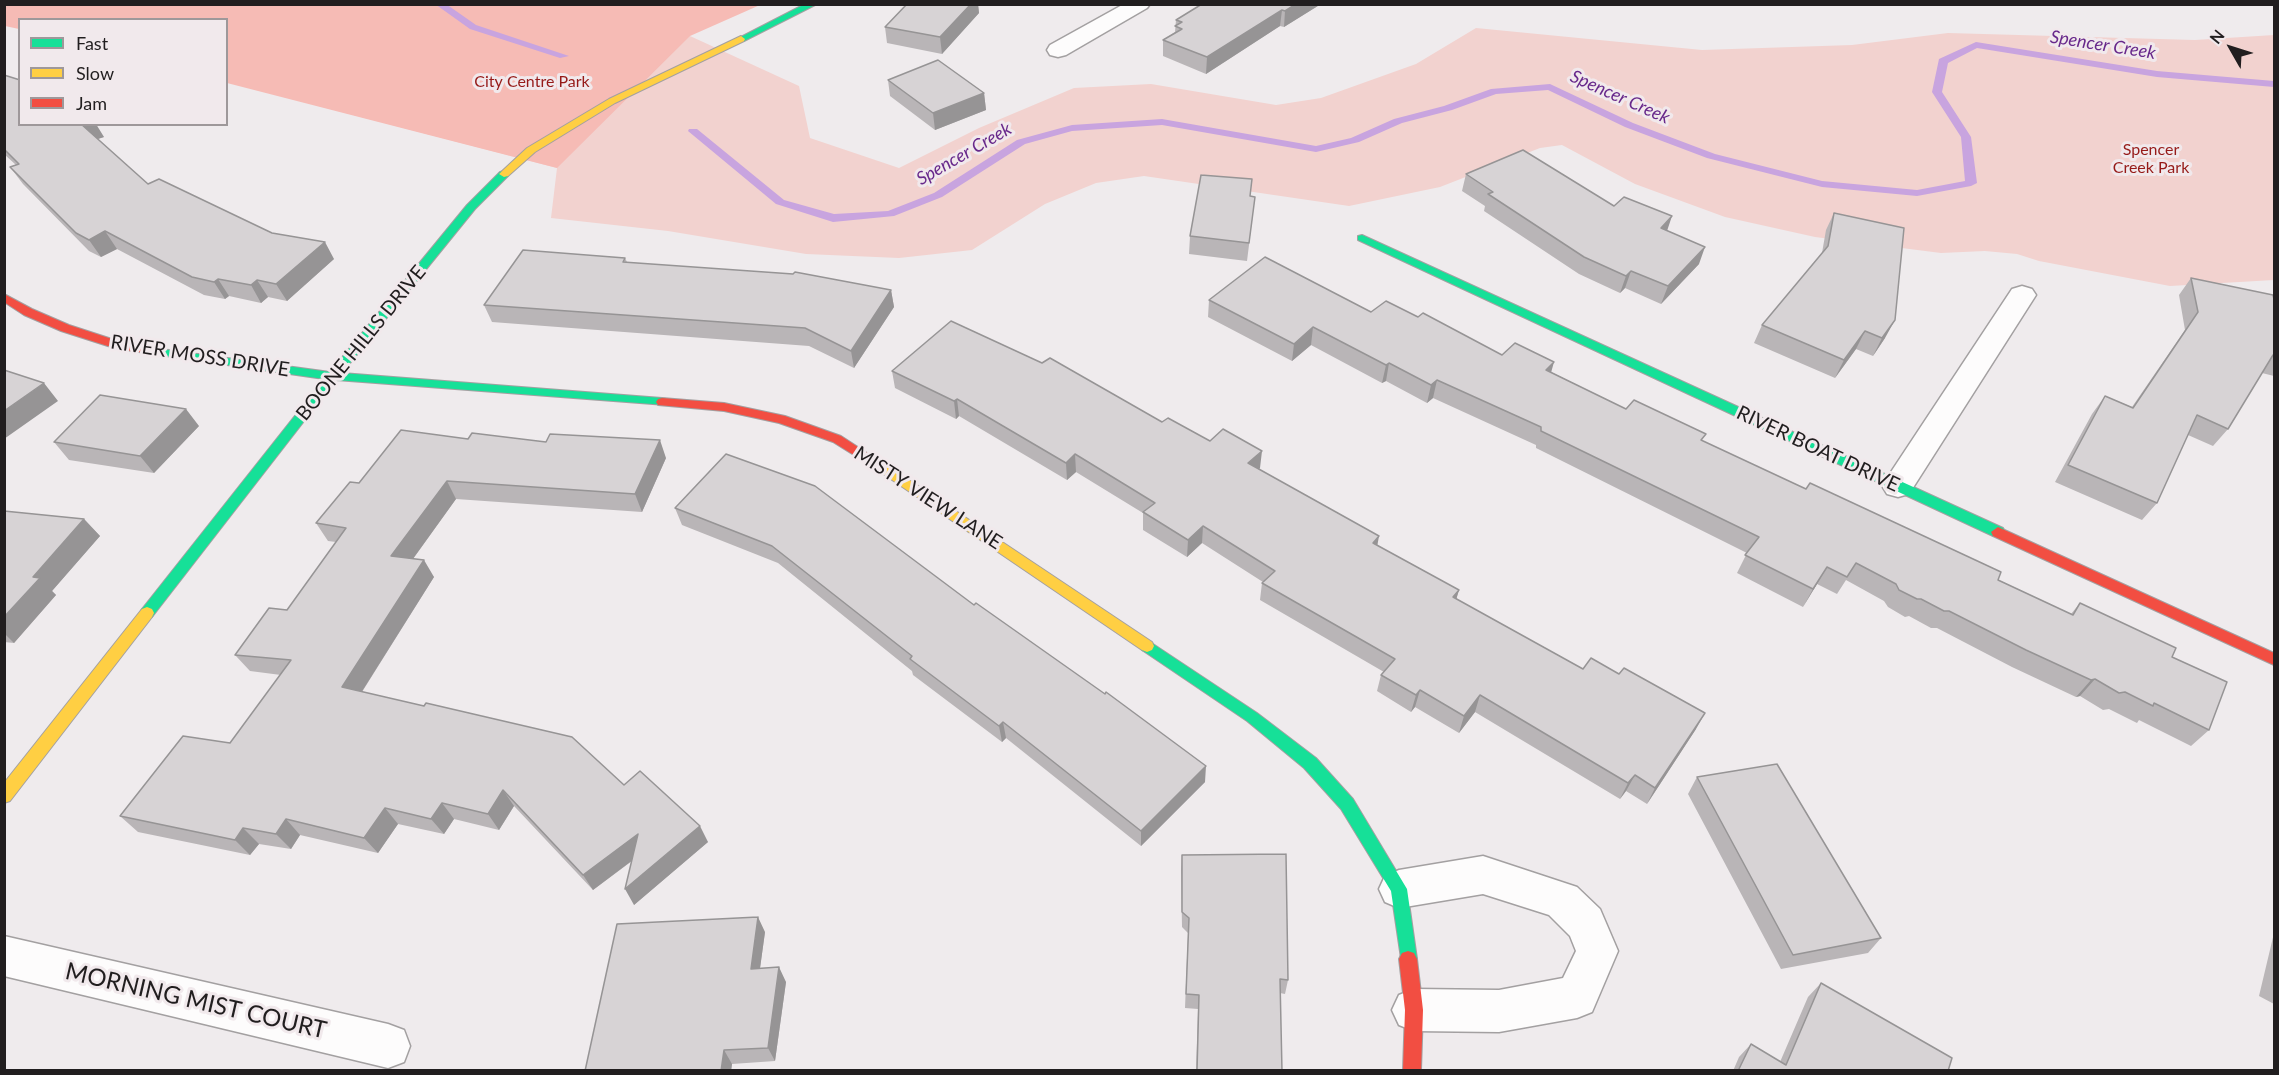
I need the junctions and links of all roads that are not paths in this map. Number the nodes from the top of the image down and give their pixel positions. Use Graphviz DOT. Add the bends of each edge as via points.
graph roads {
  1 [pos="813,4"];
  2 [pos="1140,4"];
  3 [pos="1058,50"];
  4 [pos="1362,238"];
  5 [pos="2022,295"];
  6 [pos="4,297"];
  7 [pos="333,376"];
  8 [pos="1898,486"];
  9 [pos="2274,660"];
  10 [pos="4,796"];
  11 [pos="1399,889"];
  12 [pos="4,956"];
  13 [pos="1414,1010"];
  14 [pos="388,1046"];
  15 [pos="1412,1071"];
  1 -- 7 [label="street, BOONE HILLS DRIVE" via="612,101 531,150 471,207"];
  2 -- 3 [label="street"];
  4 -- 8 [label="street, RIVER BOAT DRIVE"];
  5 -- 8 [label="street"];
  6 -- 7 [label="street, RIVER MOSS DRIVE" via="27,312 114,344"];
  7 -- 10 [label="street, BOONE HILLS DRIVE"];
  7 -- 11 [label="street, MISTY VIEW LANE" via="724,407 781,419 837,439 1260,723 1310,763 1347,804"];
  8 -- 9 [label="street, RIVER BOAT DRIVE"];
  11 -- 13 [label="street, MISTY VIEW LANE"];
  11 -- 13 [label="street" via="1483,875 1562,900 1585,923 1597,951 1577,997 1499,1011"];
  12 -- 14 [label="street, MORNING MIST COURT"];
  13 -- 15 [label="street, MISTY VIEW LANE"];
}
